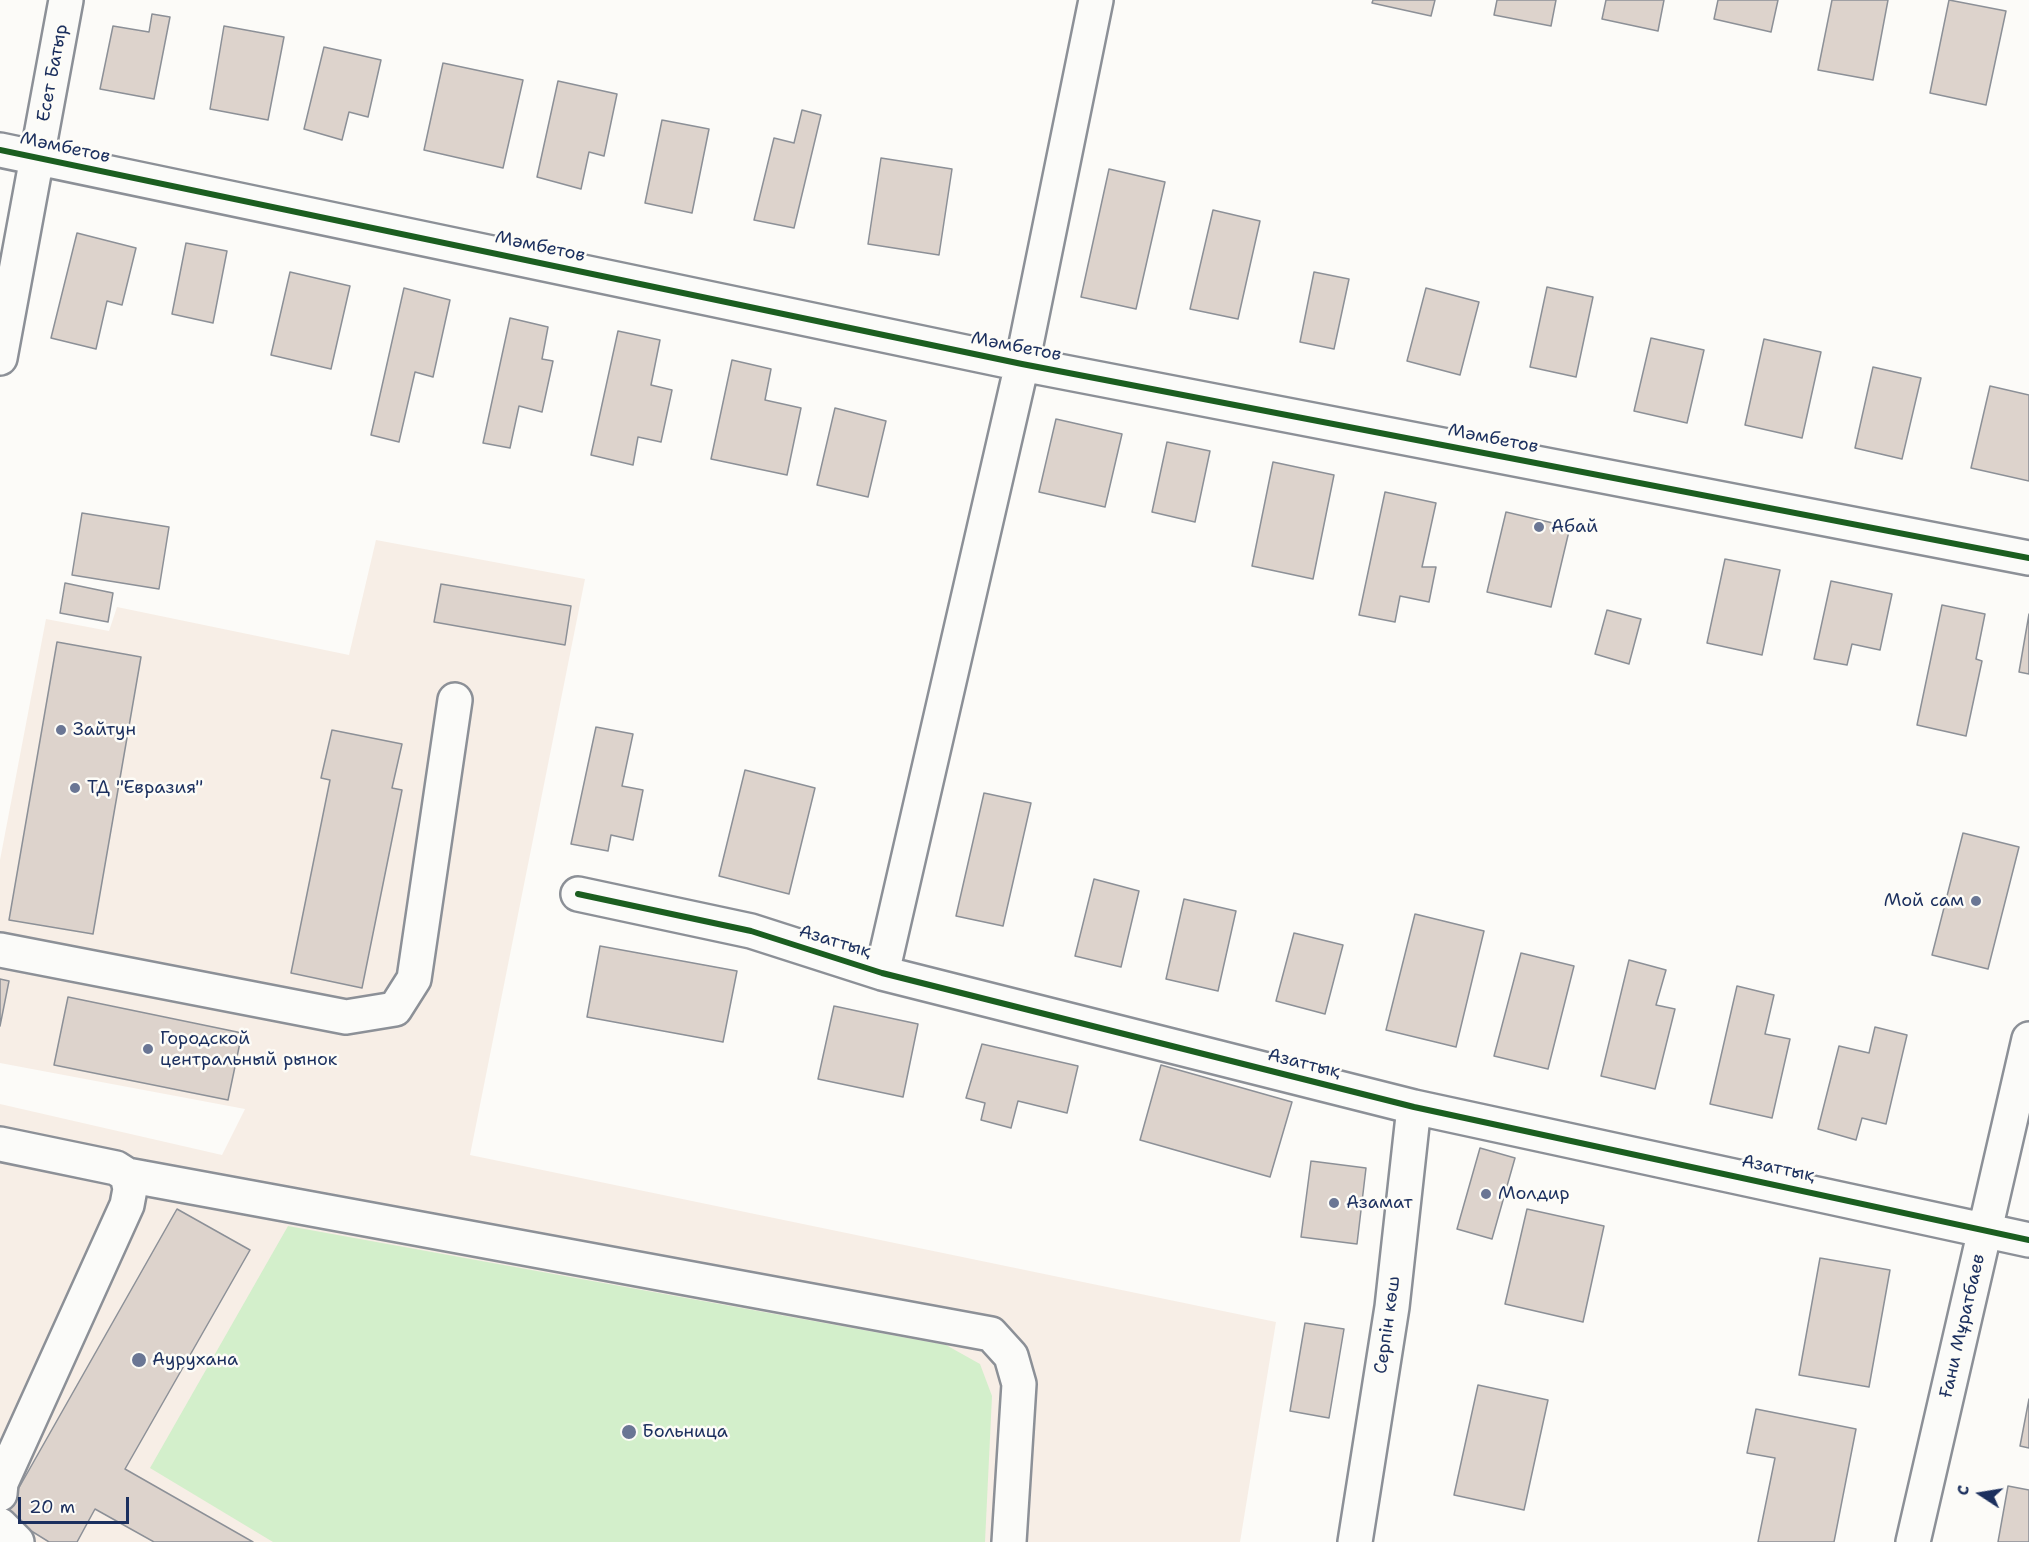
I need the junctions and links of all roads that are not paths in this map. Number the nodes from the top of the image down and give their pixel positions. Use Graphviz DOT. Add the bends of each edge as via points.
graph roads {
  1 [pos="66,0"];
  2 [pos="1096,0"];
  3 [pos="0,150"];
  4 [pos="37,157"];
  5 [pos="0,358"];
  6 [pos="1022,364"];
  7 [pos="2029,558"];
  8 [pos="455,700"];
  9 [pos="578,894"];
  10 [pos="0,950"];
  11 [pos="882,972"];
  12 [pos="2029,1039"];
  13 [pos="1413,1107"];
  14 [pos="0,1144"];
  15 [pos="127,1175"];
  16 [pos="1985,1229"];
  17 [pos="2029,1240"];
  18 [pos="0,1494"];
  19 [pos="0,1525"];
  20 [pos="17,1542"];
  21 [pos="1009,1542"];
  22 [pos="1355,1542"];
  23 [pos="1913,1542"];
  1 -- 4 [label="street, Есет Батыр"];
  2 -- 6 [label="street"];
  3 -- 4 [label="street, Мәмбетов"];
  4 -- 5 [label="street, Есет Батыр"];
  4 -- 6 [label="street, Мәмбетов"];
  6 -- 7 [label="street, Мәмбетов"];
  6 -- 11 [label="street"];
  8 -- 10 [label="street" via="414,979 395,1009 346,1017"];
  9 -- 11 [label="street, Азаттық" via="751,932"];
  11 -- 13 [label="street, Азаттық"];
  12 -- 16 [label="street, Ғани Мұратбаев"];
  13 -- 16 [label="street, Азаттық"];
  13 -- 22 [label="street, Серпін көш" via="1392,1307"];
  14 -- 15 [label="street" via="116,1168"];
  15 -- 18 [label="street" via="127,1205"];
  15 -- 21 [label="street" via="991,1334 1011,1356 1019,1383"];
  16 -- 17 [label="street, Азаттық"];
  16 -- 23 [label="street, Ғани Мұратбаев"];
  19 -- 20 [label="street"];
}
